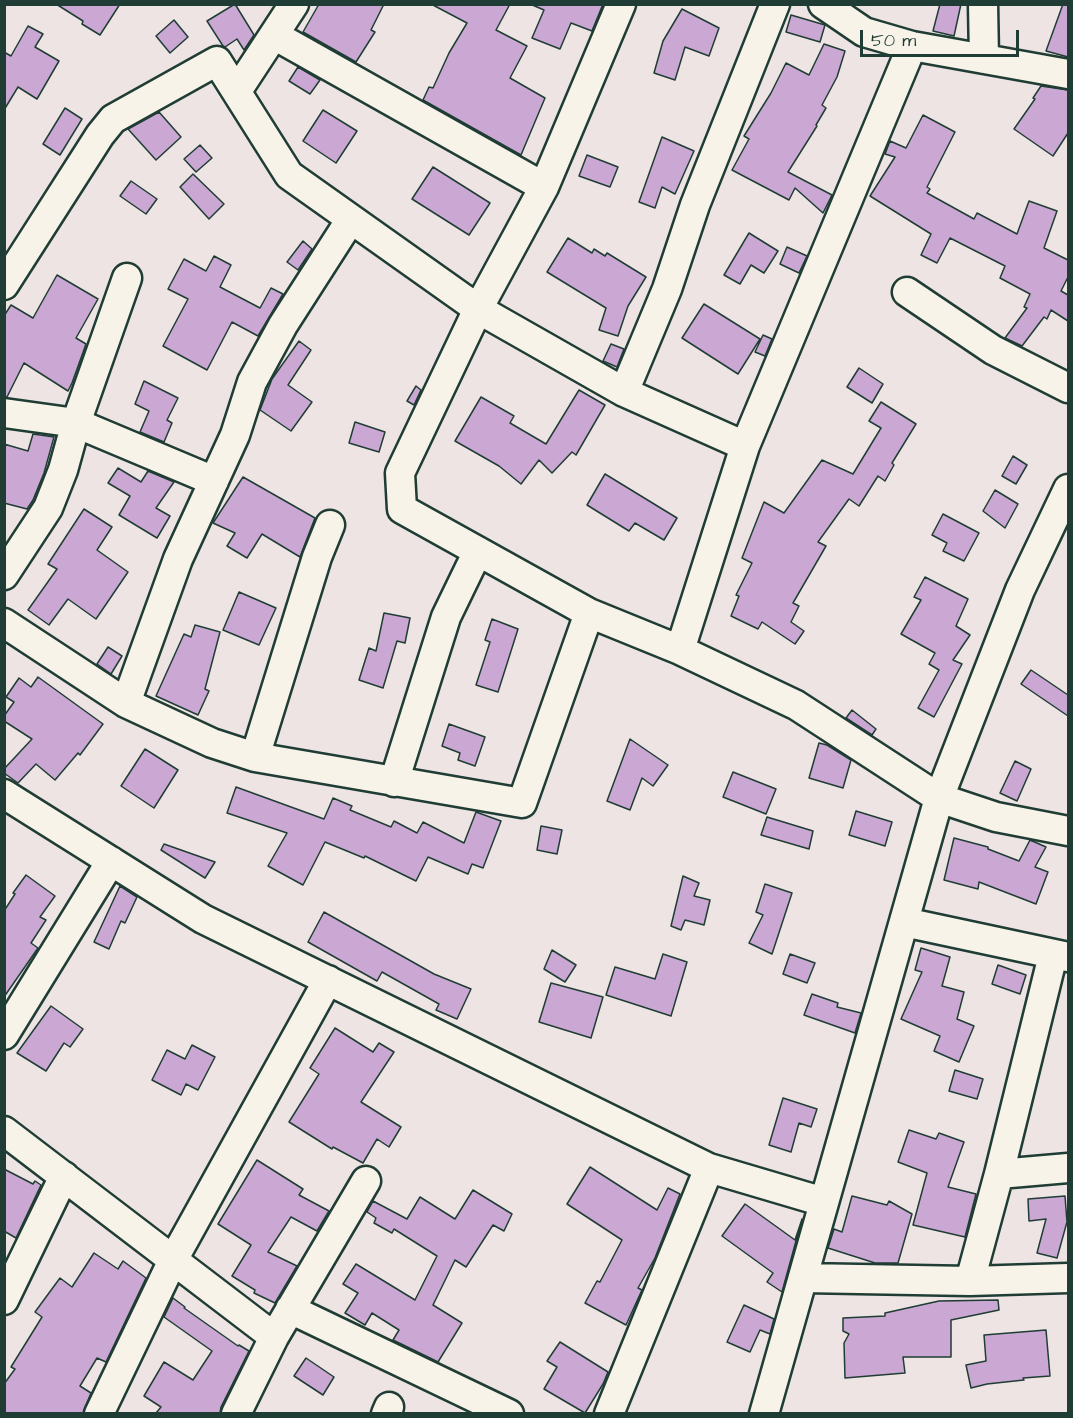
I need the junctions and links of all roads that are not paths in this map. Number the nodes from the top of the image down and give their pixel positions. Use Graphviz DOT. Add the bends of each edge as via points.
graph roads {
  1 [pos="621,4"];
  2 [pos="775,4"];
  3 [pos="823,4"];
  4 [pos="983,4"];
  5 [pos="283,15"];
  6 [pos="912,46"];
  7 [pos="984,59"];
  8 [pos="1068,74"];
  9 [pos="237,91"];
  10 [pos="544,187"];
  11 [pos="351,219"];
  12 [pos="127,278"];
  13 [pos="4,285"];
  14 [pos="907,292"];
  15 [pos="478,309"];
  16 [pos="1068,388"];
  17 [pos="624,392"];
  18 [pos="4,413"];
  19 [pos="76,423"];
  20 [pos="745,446"];
  21 [pos="214,481"];
  22 [pos="1068,489"];
  23 [pos="330,525"];
  24 [pos="478,551"];
  25 [pos="4,575"];
  26 [pos="589,613"];
  27 [pos="4,623"];
  28 [pos="680,650"];
  29 [pos="126,703"];
  30 [pos="255,757"];
  31 [pos="394,782"];
  32 [pos="4,794"];
  33 [pos="939,798"];
  34 [pos="1068,831"];
  35 [pos="111,861"];
  36 [pos="904,922"];
  37 [pos="1060,956"];
  38 [pos="328,980"];
  39 [pos="4,1035"];
  40 [pos="4,1131"];
  41 [pos="709,1168"];
  42 [pos="1068,1168"];
  43 [pos="999,1174"];
  44 [pos="64,1176"];
  45 [pos="366,1181"];
  46 [pos="824,1202"];
  47 [pos="173,1260"];
  48 [pos="803,1278"];
  49 [pos="1068,1278"];
  50 [pos="970,1281"];
  51 [pos="4,1300"];
  52 [pos="290,1310"];
  53 [pos="274,1337"];
  54 [pos="99,1413"];
  55 [pos="236,1413"];
  56 [pos="509,1413"];
  57 [pos="609,1413"];
  58 [pos="764,1413"];
  1 -- 10 [label="street"];
  2 -- 17 [label="street"];
  3 -- 6 [label="street" via="864,32"];
  4 -- 7 [label="street"];
  5 -- 9 [label="street"];
  5 -- 10 [label="street"];
  6 -- 7 [label="street"];
  6 -- 20 [label="street"];
  7 -- 8 [label="street"];
  9 -- 11 [label="street" via="289,175"];
  9 -- 13 [label="street" via="217,61 112,119"];
  10 -- 15 [label="street"];
  11 -- 15 [label="street"];
  11 -- 21 [label="street" via="283,325 252,382 235,435"];
  12 -- 19 [label="street"];
  14 -- 16 [label="street" via="993,350"];
  15 -- 17 [label="street"];
  15 -- 24 [label="street" via="400,473 402,509"];
  17 -- 20 [label="street"];
  18 -- 19 [label="street"];
  19 -- 21 [label="street"];
  19 -- 25 [label="street" via="48,508"];
  20 -- 28 [label="street"];
  21 -- 29 [label="street" via="178,560"];
  22 -- 33 [label="street" via="1020,590"];
  23 -- 30 [label="street"];
  24 -- 26 [label="street"];
  24 -- 31 [label="street" via="446,616"];
  26 -- 28 [label="street"];
  26 -- 31 [label="street" via="522,803"];
  27 -- 29 [label="street"];
  28 -- 33 [label="street" via="796,705"];
  29 -- 30 [label="street" via="212,743"];
  30 -- 31 [label="street"];
  32 -- 35 [label="street"];
  33 -- 34 [label="street" via="996,818"];
  33 -- 36 [label="street"];
  35 -- 38 [label="street" via="203,919"];
  35 -- 39 [label="street"];
  36 -- 37 [label="street"];
  36 -- 46 [label="street"];
  37 -- 43 [label="street"];
  38 -- 41 [label="street"];
  38 -- 47 [label="street"];
  40 -- 44 [label="street"];
  41 -- 46 [label="street"];
  41 -- 57 [label="street"];
  42 -- 43 [label="street"];
  43 -- 50 [label="street"];
  44 -- 47 [label="street"];
  44 -- 51 [label="street"];
  45 -- 52 [label="street"];
  46 -- 48 [label="street"];
  47 -- 53 [label="street"];
  47 -- 54 [label="street"];
  48 -- 50 [label="street"];
  48 -- 58 [label="street"];
  49 -- 50 [label="street"];
  52 -- 53 [label="street"];
  52 -- 56 [label="street"];
  53 -- 55 [label="street"];
}
